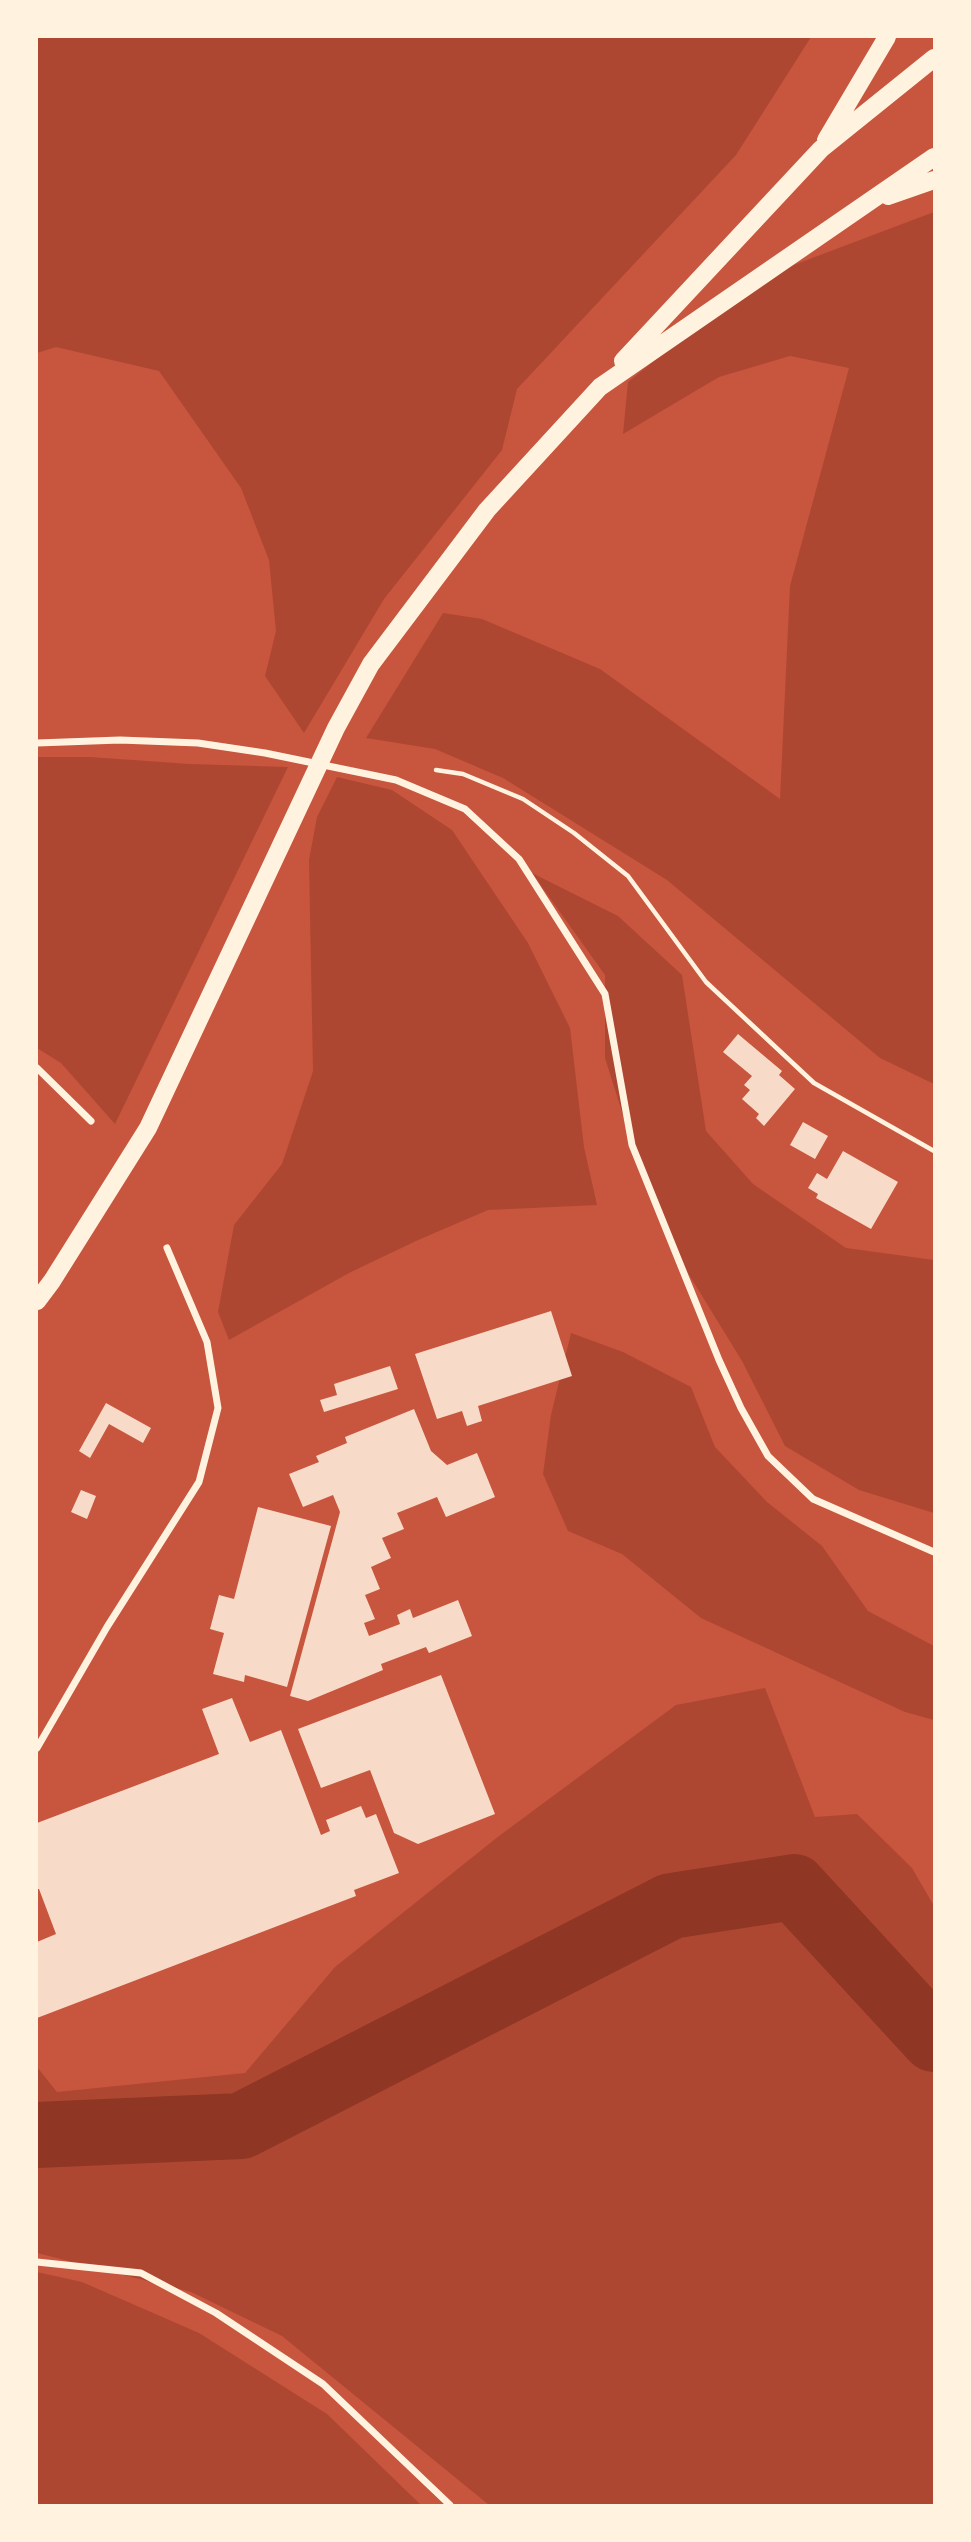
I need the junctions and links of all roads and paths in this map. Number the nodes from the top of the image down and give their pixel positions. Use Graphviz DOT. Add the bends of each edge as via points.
graph roads {
  1 [pos="887,37"];
  2 [pos="934,58"];
  3 [pos="821,149"];
  4 [pos="934,158"];
  5 [pos="934,180"];
  6 [pos="865,204"];
  7 [pos="600,387"];
  8 [pos="37,743"];
  9 [pos="396,780"];
  10 [pos="37,1068"];
  11 [pos="91,1121"];
  12 [pos="934,1151"];
  13 [pos="167,1248"];
  14 [pos="37,1301"];
  15 [pos="934,1552"];
  16 [pos="37,1748"];
  17 [pos="37,2262"];
  18 [pos="450,2505"];
  1 -- 3 [label="main road"];
  2 -- 3 [label="main road"];
  3 -- 7 [label="main road"];
  4 -- 6 [label="main road"];
  5 -- 6 [label="main road"];
  6 -- 7 [label="main road"];
  7 -- 14 [label="main road" via="487,510 371,664 148,1128"];
  8 -- 9 [label="street" via="198,743"];
  9 -- 12 [label="path" via="418,768 463,774 523,799 574,832 628,876 706,982 814,1083"];
  9 -- 15 [label="street" via="465,809 519,859 605,995 632,1145 719,1360 768,1456 813,1499"];
  10 -- 11 [label="street"];
  13 -- 16 [label="street" via="207,1342 218,1408 199,1482"];
  17 -- 18 [label="street" via="141,2273 216,2313 323,2384"];
}
